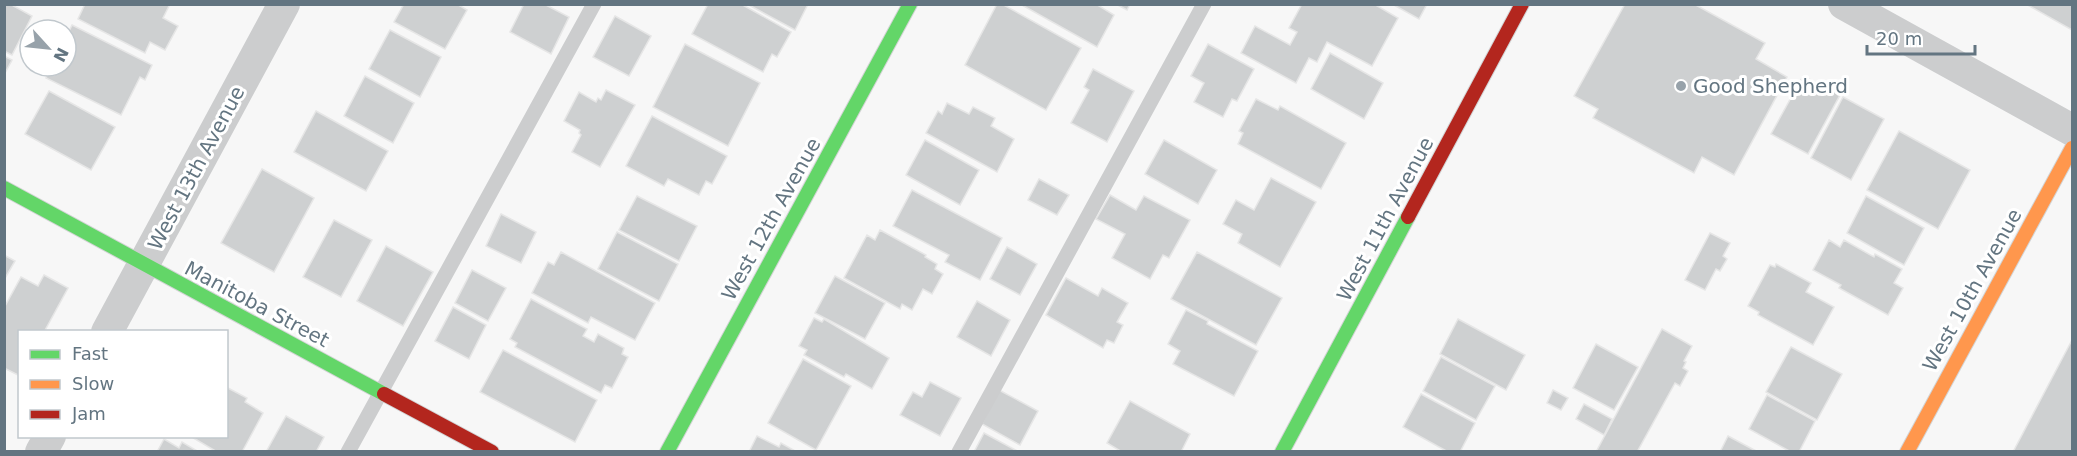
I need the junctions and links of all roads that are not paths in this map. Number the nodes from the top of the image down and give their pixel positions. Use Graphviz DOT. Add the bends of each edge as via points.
graph roads {
  1 [pos="284,4"];
  2 [pos="594,4"];
  3 [pos="910,4"];
  4 [pos="1203,4"];
  5 [pos="1522,4"];
  6 [pos="1844,4"];
  7 [pos="2073,130"];
  8 [pos="2073,148"];
  9 [pos="4,188"];
  10 [pos="144,265"];
  11 [pos="108,330"];
  12 [pos="381,393"];
  13 [pos="49,438"];
  14 [pos="41,452"];
  15 [pos="348,452"];
  16 [pos="492,452"];
  17 [pos="667,452"];
  18 [pos="959,452"];
  19 [pos="1282,452"];
  20 [pos="1906,452"];
  1 -- 10 [label="street, West 13th Avenue"];
  2 -- 12 [label="lane"];
  3 -- 17 [label="street, West 12th Avenue"];
  4 -- 18 [label="lane"];
  5 -- 19 [label="street, West 11th Avenue"];
  6 -- 7 [label="street"];
  8 -- 20 [label="street, West 10th Avenue"];
  9 -- 10 [label="street, Manitoba Street"];
  10 -- 11 [label="street, West 13th Avenue"];
  10 -- 12 [label="street, Manitoba Street"];
  12 -- 15 [label="lane"];
  12 -- 16 [label="street, Manitoba Street"];
  13 -- 14 [label="street"];
}
